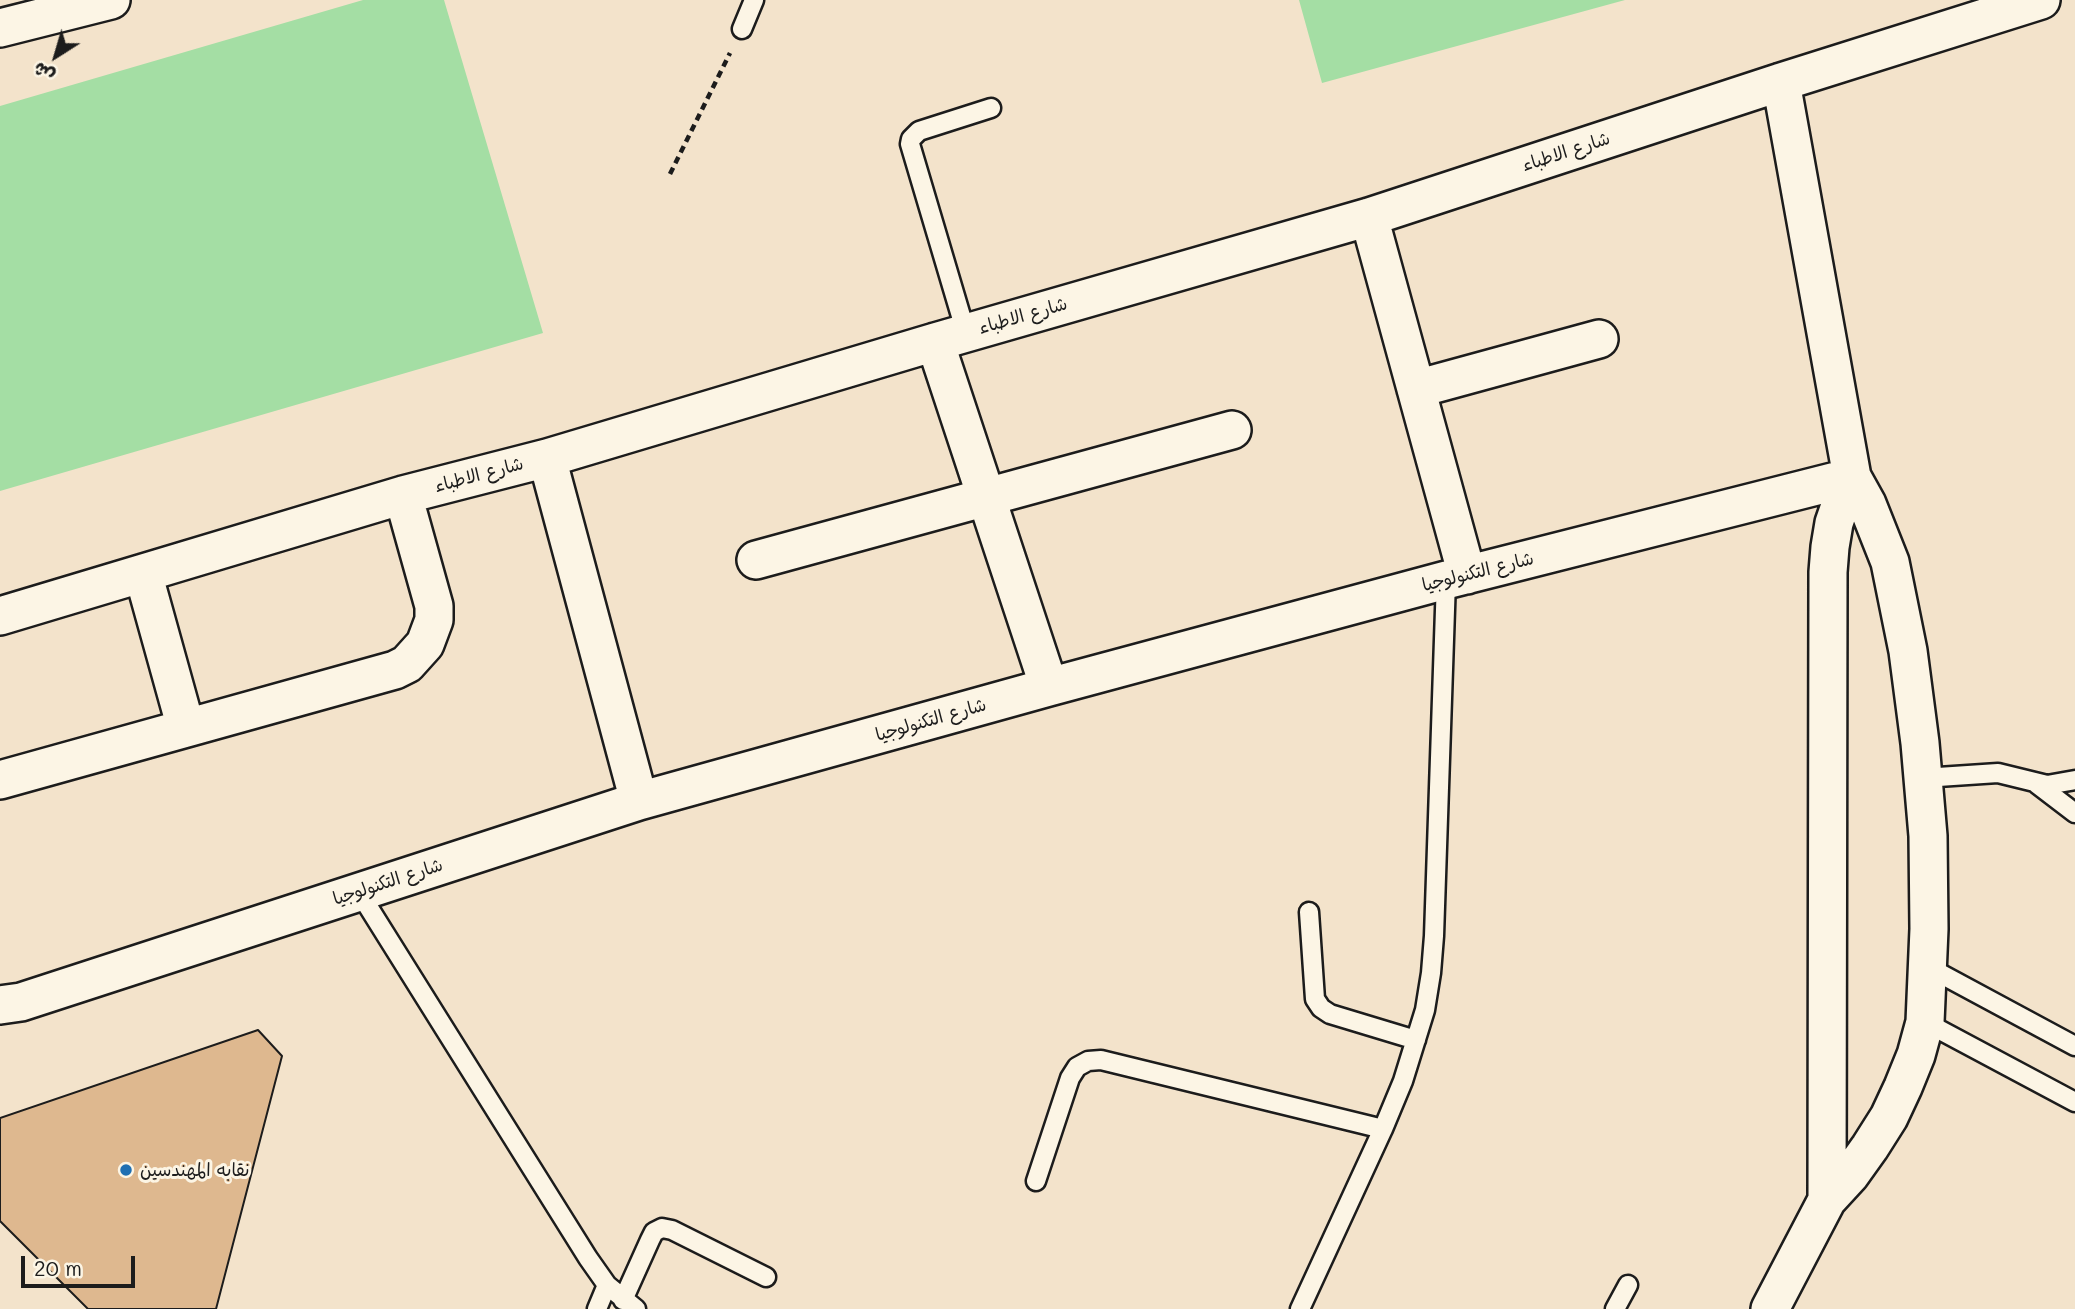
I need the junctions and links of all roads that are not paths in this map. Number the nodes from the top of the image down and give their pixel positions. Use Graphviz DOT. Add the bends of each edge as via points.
graph roads {
  1 [pos="111,0"];
  2 [pos="754,0"];
  3 [pos="2041,0"];
  4 [pos="0,28"];
  5 [pos="742,29"];
  6 [pos="1781,82"];
  7 [pos="991,108"];
  8 [pos="1369,217"];
  9 [pos="950,337"];
  10 [pos="1599,339"];
  11 [pos="1416,389"];
  12 [pos="1232,430"];
  13 [pos="547,458"];
  14 [pos="1852,477"];
  15 [pos="403,495"];
  16 [pos="986,497"];
  17 [pos="756,560"];
  18 [pos="144,573"];
  19 [pos="1456,578"];
  20 [pos="0,616"];
  21 [pos="1049,687"];
  22 [pos="186,728"];
  23 [pos="1923,778"];
  24 [pos="0,780"];
  25 [pos="2075,780"];
  26 [pos="2037,784"];
  27 [pos="639,801"];
  28 [pos="2075,813"];
  29 [pos="359,892"];
  30 [pos="1309,912"];
  31 [pos="1928,967"];
  32 [pos="7,1006"];
  33 [pos="1925,1022"];
  34 [pos="1416,1040"];
  35 [pos="2075,1046"];
  36 [pos="2075,1102"];
  37 [pos="1384,1129"];
  38 [pos="1036,1181"];
  39 [pos="1828,1200"];
  40 [pos="766,1277"];
  41 [pos="607,1285"];
  42 [pos="1628,1285"];
  43 [pos="630,1305"];
  44 [pos="597,1309"];
  45 [pos="1300,1309"];
  46 [pos="1615,1309"];
  47 [pos="1770,1309"];
  1 -- 4 [label="street"];
  2 -- 5 [label="lane"];
  3 -- 6 [label="street, شارع الاطباء"];
  6 -- 8 [label="street, شارع الاطباء"];
  6 -- 14 [label="street"];
  7 -- 9 [label="lane" via="919,131 910,144"];
  8 -- 9 [label="street, شارع الاطباء"];
  8 -- 11 [label="street"];
  9 -- 13 [label="street, شارع الاطباء"];
  9 -- 16 [label="street"];
  10 -- 11 [label="street"];
  11 -- 19 [label="street"];
  12 -- 16 [label="street"];
  13 -- 15 [label="street, شارع الاطباء"];
  13 -- 27 [label="street"];
  14 -- 19 [label="street, شارع التكنولوجيا"];
  14 -- 23 [label="street" via="1872,513 1890,562 1908,651"];
  14 -- 39 [label="street" via="1834,523 1828,572"];
  15 -- 18 [label="street, شارع الاطباء"];
  15 -- 22 [label="street" via="434,607 430,632 417,655 395,670"];
  16 -- 17 [label="street"];
  16 -- 21 [label="street"];
  18 -- 20 [label="street, شارع الاطباء"];
  18 -- 22 [label="street"];
  19 -- 21 [label="street, شارع التكنولوجيا"];
  19 -- 34 [label="lane" via="1431,973"];
  21 -- 27 [label="street, شارع التكنولوجيا"];
  22 -- 24 [label="street"];
  23 -- 26 [label="lane" via="1998,773"];
  23 -- 31 [label="street"];
  25 -- 26 [label="lane"];
  26 -- 28 [label="lane"];
  27 -- 29 [label="street, شارع التكنولوجيا"];
  29 -- 32 [label="street, شارع التكنولوجيا"];
  29 -- 41 [label="lane"];
  30 -- 34 [label="lane" via="1315,999 1321,1008"];
  31 -- 33 [label="street"];
  31 -- 35 [label="lane"];
  33 -- 36 [label="lane"];
  33 -- 39 [label="street" via="1889,1117"];
  34 -- 37 [label="lane"];
  37 -- 38 [label="lane" via="1101,1060 1088,1061 1070,1078"];
  37 -- 45 [label="lane"];
  39 -- 47 [label="street"];
  40 -- 43 [label="lane" via="662,1228 650,1240"];
  41 -- 43 [label="lane"];
  41 -- 44 [label="lane"];
  42 -- 46 [label="lane"];
}
